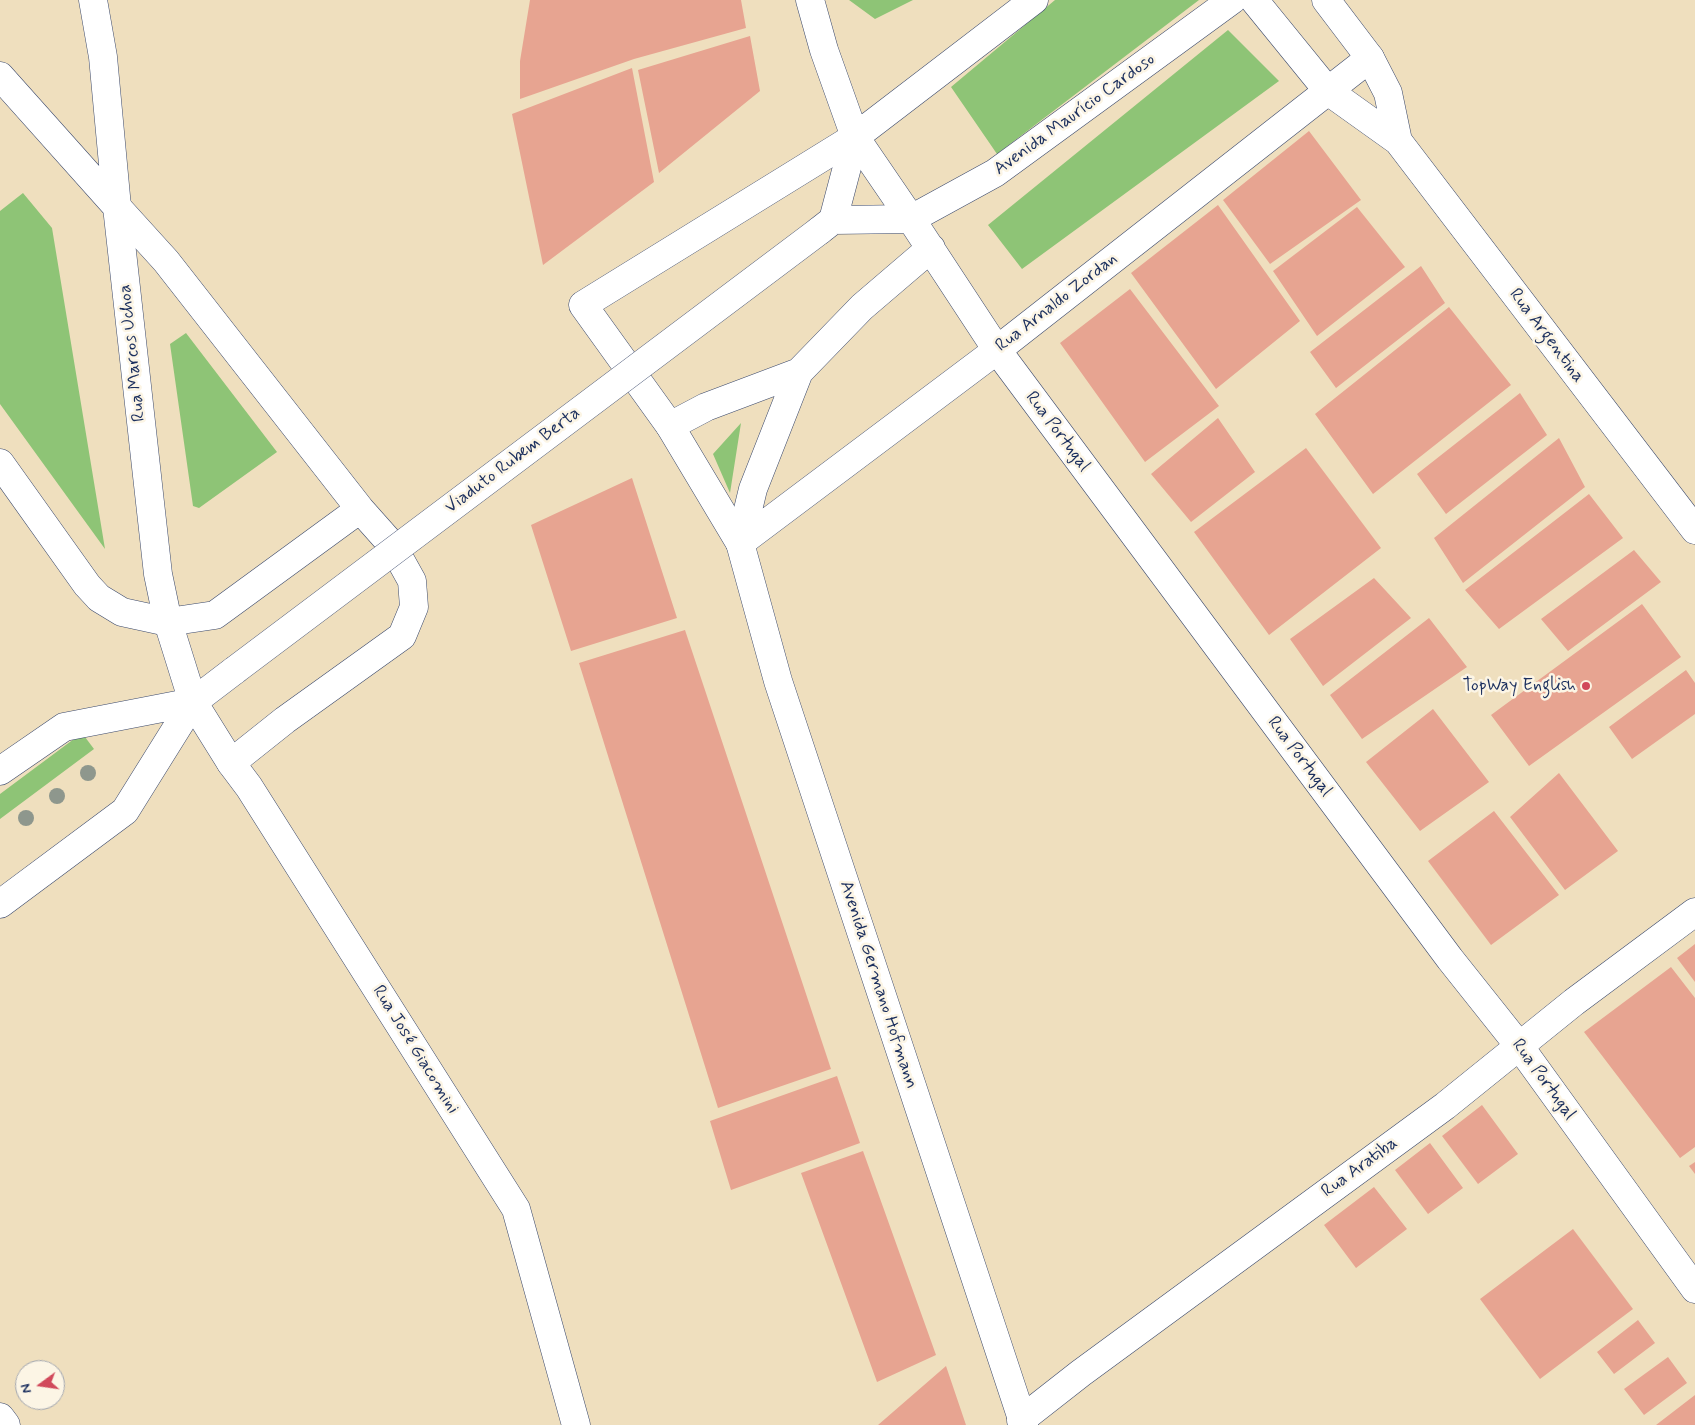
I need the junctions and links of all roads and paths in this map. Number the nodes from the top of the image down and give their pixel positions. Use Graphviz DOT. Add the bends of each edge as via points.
graph roads {
  1 [pos="93,0"];
  2 [pos="810,0"];
  3 [pos="1034,0"];
  4 [pos="1232,0"];
  5 [pos="1254,0"];
  6 [pos="1326,0"];
  7 [pos="1370,58"];
  8 [pos="0,76"];
  9 [pos="1328,90"];
  10 [pos="855,137"];
  11 [pos="1398,141"];
  12 [pos="117,207"];
  13 [pos="911,219"];
  14 [pos="826,225"];
  15 [pos="931,248"];
  16 [pos="996,350"];
  17 [pos="799,372"];
  18 [pos="670,426"];
  19 [pos="0,463"];
  20 [pos="360,509"];
  21 [pos="1695,530"];
  22 [pos="740,543"];
  23 [pos="168,622"];
  24 [pos="193,702"];
  25 [pos="231,763"];
  26 [pos="0,771"];
  27 [pos="0,904"];
  28 [pos="1695,912"];
  29 [pos="1520,1048"];
  30 [pos="1695,1289"];
  31 [pos="0,1417"];
  32 [pos="1023,1422"];
  33 [pos="6,1425"];
  34 [pos="576,1425"];
  1 -- 12 [label="street, Rua Marcos Uchoa" via="104,57"];
  2 -- 10 [label="street, Rua Portugal"];
  3 -- 10 [label="street"];
  4 -- 13 [label="street, Avenida Maurício Cardoso" via="995,173"];
  5 -- 9 [label="street, Rua Argentina"];
  6 -- 7 [label="street, Rua Argentina"];
  7 -- 9 [label="street, Rua Arnaldo Zordan"];
  7 -- 11 [label="street, Rua Argentina" via="1388,93"];
  8 -- 12 [label="street"];
  9 -- 11 [label="street, Rua Argentina"];
  9 -- 16 [label="street, Rua Arnaldo Zordan"];
  10 -- 13 [label="street, Rua Portugal"];
  10 -- 14 [label="street"];
  10 -- 18 [label="street" via="584,304"];
  11 -- 21 [label="street, Rua Argentina"];
  12 -- 20 [label="street" via="166,261"];
  12 -- 23 [label="street, Rua Marcos Uchoa" via="158,574"];
  13 -- 14 [label="street"];
  13 -- 15 [label="street, Rua Portugal"];
  14 -- 24 [label="street, Viaduto Rubem Berta, bridge"];
  15 -- 16 [label="street, Rua Portugal"];
  15 -- 17 [label="street" via="862,307"];
  16 -- 22 [label="street, Rua Arnaldo Zordan"];
  16 -- 29 [label="street, Rua Portugal" via="1450,959"];
  17 -- 18 [label="street" via="706,407"];
  17 -- 22 [label="street" via="753,489"];
  18 -- 22 [label="street"];
  19 -- 23 [label="street" via="99,598 122,612"];
  20 -- 23 [label="street" via="215,615"];
  20 -- 25 [label="street" via="392,545 412,581 414,607 402,636"];
  22 -- 32 [label="street, Avenida Germano Hofmann" via="778,681"];
  23 -- 24 [label="street, Rua Marcos Uchoa"];
  24 -- 25 [label="street, Rua José Giacomini"];
  24 -- 26 [label="street" via="64,727"];
  24 -- 27 [label="street" via="125,811"];
  25 -- 34 [label="street, Rua José Giacomini" via="516,1210"];
  28 -- 29 [label="street, Rua Aratiba" via="1574,1002"];
  29 -- 30 [label="street, Rua Portugal"];
  29 -- 32 [label="street, Rua Aratiba" via="1088,1367"];
  31 -- 33 [label="street"];
}
